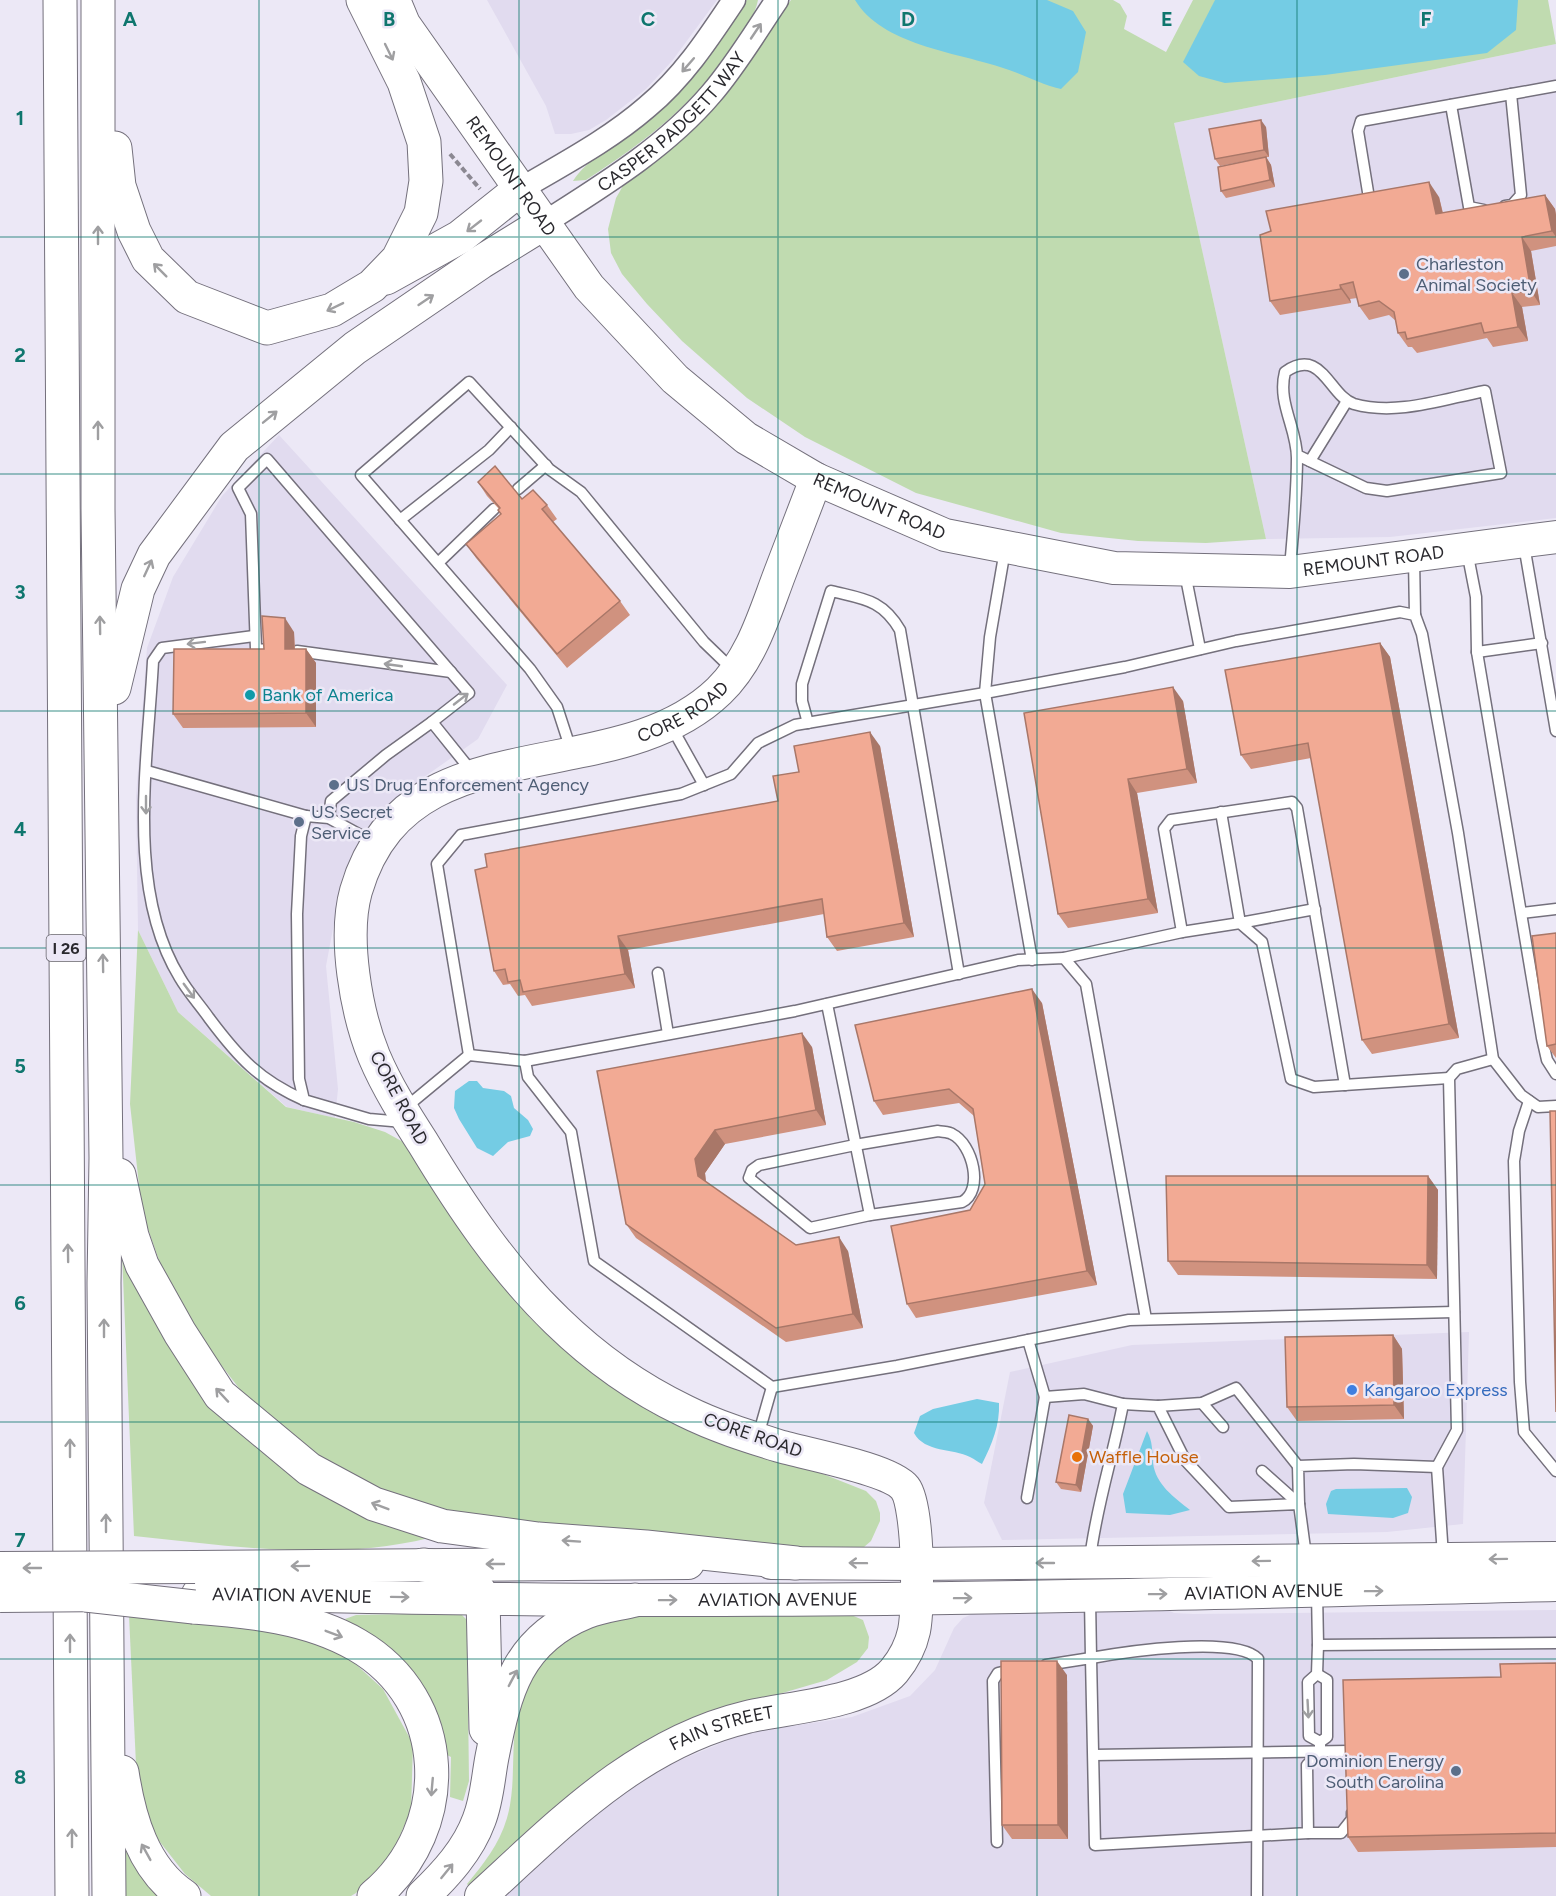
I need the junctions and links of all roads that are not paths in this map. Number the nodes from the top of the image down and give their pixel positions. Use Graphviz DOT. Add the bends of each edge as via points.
graph roads {
  1 [pos="60,0"];
  2 [pos="98,0"];
  3 [pos="363,0"];
  4 [pos="375,0"];
  5 [pos="734,0"];
  6 [pos="777,0"];
  7 [pos="399,12"];
  8 [pos="1556,86"];
  9 [pos="1511,94"];
  10 [pos="1451,105"];
  11 [pos="519,190"];
  12 [pos="1368,192"];
  13 [pos="543,223"];
  14 [pos="372,286"];
  15 [pos="1347,401"];
  16 [pos="511,427"];
  17 [pos="1297,455"];
  18 [pos="1310,461"];
  19 [pos="546,465"];
  20 [pos="816,479"];
  21 [pos="518,489"];
  22 [pos="494,509"];
  23 [pos="400,520"];
  24 [pos="1556,537"];
  25 [pos="1524,541"];
  26 [pos="1005,547"];
  27 [pos="1467,549"];
  28 [pos="1414,556"];
  29 [pos="438,563"];
  30 [pos="1184,570"];
  31 [pos="1290,572"];
  32 [pos="1415,615"];
  33 [pos="254,636"];
  34 [pos="1542,643"];
  35 [pos="1200,649"];
  36 [pos="273,651"];
  37 [pos="297,651"];
  38 [pos="1477,652"];
  39 [pos="451,672"];
  40 [pos="735,672"];
  41 [pos="985,693"];
  42 [pos="912,705"];
  43 [pos="432,722"];
  44 [pos="808,723"];
  45 [pos="671,726"];
  46 [pos="1556,731"];
  47 [pos="572,753"];
  48 [pos="147,771"];
  49 [pos="475,776"];
  50 [pos="704,785"];
  51 [pos="1221,812"];
  52 [pos="306,816"];
  53 [pos="329,818"];
  54 [pos="378,844"];
  55 [pos="102,851"];
  56 [pos="1315,909"];
  57 [pos="1556,909"];
  58 [pos="1522,913"];
  59 [pos="1240,923"];
  60 [pos="1182,932"];
  61 [pos="1064,958"];
  62 [pos="1032,960"];
  63 [pos="658,973"];
  64 [pos="959,974"];
  65 [pos="827,1004"];
  66 [pos="104,1022"];
  67 [pos="668,1034"];
  68 [pos="469,1055"];
  69 [pos="1493,1059"];
  70 [pos="525,1061"];
  71 [pos="1556,1074"];
  72 [pos="1449,1078"];
  73 [pos="1345,1085"];
  74 [pos="304,1100"];
  75 [pos="1529,1101"];
  76 [pos="1556,1106"];
  77 [pos="406,1116"];
  78 [pos="855,1144"];
  79 [pos="870,1215"];
  80 [pos="1454,1312"];
  81 [pos="1146,1319"];
  82 [pos="1028,1340"];
  83 [pos="772,1387"];
  84 [pos="1045,1397"];
  85 [pos="1202,1402"];
  86 [pos="1123,1404"];
  87 [pos="1158,1406"];
  88 [pos="1223,1427"];
  89 [pos="757,1439"];
  90 [pos="1298,1466"];
  91 [pos="1437,1467"];
  92 [pos="1262,1471"];
  93 [pos="1556,1471"];
  94 [pos="1027,1498"];
  95 [pos="1299,1504"];
  96 [pos="1556,1558"];
  97 [pos="1306,1561"];
  98 [pos="796,1563"];
  99 [pos="1089,1563"];
  100 [pos="916,1564"];
  101 [pos="423,1565"];
  102 [pos="0,1568"];
  103 [pos="1441,1574"];
  104 [pos="1556,1585"];
  105 [pos="195,1589"];
  106 [pos="1317,1592"];
  107 [pos="86,1595"];
  108 [pos="1090,1595"];
  109 [pos="0,1596"];
  110 [pos="483,1598"];
  111 [pos="916,1598"];
  112 [pos="635,1600"];
  113 [pos="107,1623"];
  114 [pos="1556,1643"];
  115 [pos="1318,1645"];
  116 [pos="1091,1658"];
  117 [pos="1317,1674"];
  118 [pos="1349,1739"];
  119 [pos="1320,1747"];
  120 [pos="1349,1751"];
  121 [pos="1258,1753"];
  122 [pos="1094,1755"];
  123 [pos="489,1775"];
  124 [pos="1350,1775"];
  125 [pos="1351,1797"];
  126 [pos="1308,1833"];
  127 [pos="1259,1836"];
  128 [pos="997,1842"];
  129 [pos="72,1896"];
  130 [pos="109,1896"];
  131 [pos="184,1896"];
  132 [pos="374,1896"];
  133 [pos="423,1896"];
  134 [pos="481,1896"];
  135 [pos="1257,1896"];
  129 -- 1 [label="highway, I 26, one-way"];
  14 -- 2 [label="highway, one-way" via="332,310 267,328 187,297 148,259 119,186 102,66"];
  55 -- 2 [label="highway, one-way"];
  3 -- 14 [label="highway, one-way" via="404,82 424,142 425,171 422,213 398,259"];
  4 -- 7 [label="street, REMOUNT ROAD"];
  5 -- 11 [label="street, CASPER PADGETT WAY, one-way" via="700,51 648,107 603,140"];
  13 -- 6 [label="street, CASPER PADGETT WAY, one-way" via="613,178 688,118 711,94"];
  7 -- 11 [label="street, REMOUNT ROAD"];
  8 -- 9 [label="lane"];
  9 -- 10 [label="lane"];
  9 -- 10 [label="lane" via="1521,195 1512,205 1478,211 1469,207"];
  10 -- 12 [label="lane" via="1361,121 1358,131"];
  11 -- 13 [label="street, REMOUNT ROAD"];
  11 -- 14 [label="highway, one-way" via="460,237"];
  13 -- 20 [label="street, REMOUNT ROAD" via="589,287 675,380 746,438"];
  55 -- 13 [label="highway, one-way" via="111,704 118,664 138,589 154,555 234,447 355,348"];
  15 -- 17 [label="lane" via="1313,366 1294,366 1285,372 1282,396"];
  15 -- 18 [label="lane"];
  15 -- 18 [label="lane" via="1385,409 1485,391 1501,473 1387,491 1366,488"];
  16 -- 19 [label="lane"];
  16 -- 23 [label="lane" via="489,450"];
  16 -- 23 [label="lane" via="469,382 361,475"];
  17 -- 18 [label="lane"];
  17 -- 31 [label="lane"];
  19 -- 21 [label="lane"];
  19 -- 40 [label="lane" via="581,492 704,642"];
  20 -- 26 [label="street, REMOUNT ROAD" via="945,535"];
  20 -- 40 [label="street, CORE ROAD" via="754,643"];
  22 -- 29 [label="lane"];
  23 -- 29 [label="lane"];
  24 -- 25 [label="street, REMOUNT ROAD"];
  25 -- 27 [label="street, REMOUNT ROAD"];
  25 -- 34 [label="lane"];
  26 -- 30 [label="street, REMOUNT ROAD" via="1114,568"];
  26 -- 41 [label="lane"];
  27 -- 28 [label="street, REMOUNT ROAD"];
  27 -- 38 [label="lane" via="1476,597"];
  28 -- 31 [label="street, REMOUNT ROAD"];
  28 -- 32 [label="lane"];
  29 -- 47 [label="lane" via="530,669 557,707"];
  30 -- 31 [label="street, REMOUNT ROAD"];
  30 -- 35 [label="lane"];
  32 -- 35 [label="lane" via="1400,612"];
  32 -- 69 [label="lane" via="1422,633 1458,832"];
  33 -- 36 [label="lane" via="256,649"];
  33 -- 39 [label="lane" via="251,514 238,488 267,459"];
  33 -- 48 [label="lane, one-way" via="162,648 153,661"];
  34 -- 38 [label="lane"];
  34 -- 46 [label="lane"];
  35 -- 41 [label="lane"];
  39 -- 37 [label="lane, one-way"];
  38 -- 58 [label="lane"];
  43 -- 39 [label="lane, one-way" via="469,693"];
  40 -- 45 [label="street, CORE ROAD" via="712,698"];
  41 -- 42 [label="lane"];
  41 -- 62 [label="lane"];
  42 -- 44 [label="lane"];
  42 -- 44 [label="lane" via="900,630 892,615 875,602 831,591 802,684"];
  42 -- 64 [label="lane"];
  43 -- 49 [label="lane"];
  43 -- 53 [label="lane" via="331,801"];
  44 -- 50 [label="lane" via="758,743 731,774"];
  45 -- 47 [label="street, CORE ROAD"];
  45 -- 50 [label="lane"];
  47 -- 49 [label="street, CORE ROAD"];
  48 -- 52 [label="lane"];
  48 -- 74 [label="lane, one-way" via="146,881 161,938 179,978 239,1058 278,1088"];
  49 -- 54 [label="street, CORE ROAD" via="454,781 419,799 403,812"];
  50 -- 68 [label="lane" via="681,794 461,835 437,864"];
  51 -- 56 [label="lane" via="1292,802 1297,808"];
  51 -- 59 [label="lane"];
  51 -- 60 [label="lane" via="1171,820 1164,829"];
  52 -- 53 [label="lane"];
  52 -- 74 [label="lane" via="297,914 299,1079"];
  53 -- 54 [label="lane"];
  54 -- 77 [label="street, CORE ROAD" via="356,893 353,964 372,1051"];
  66 -- 55 [label="highway, one-way"];
  56 -- 59 [label="lane"];
  56 -- 73 [label="lane"];
  57 -- 58 [label="lane"];
  58 -- 71 [label="lane" via="1542,1038 1547,1060"];
  59 -- 60 [label="lane"];
  59 -- 73 [label="lane" via="1262,942 1291,1079 1314,1087"];
  60 -- 61 [label="lane"];
  61 -- 62 [label="lane"];
  61 -- 81 [label="lane" via="1086,984"];
  62 -- 64 [label="lane"];
  63 -- 67 [label="lane"];
  64 -- 65 [label="lane"];
  65 -- 67 [label="lane"];
  65 -- 78 [label="lane"];
  98 -- 66 [label="highway, one-way" via="442,1526 374,1504 309,1469 220,1395 142,1265 121,1186"];
  113 -- 66 [label="highway, one-way"];
  67 -- 70 [label="lane"];
  68 -- 70 [label="lane"];
  68 -- 77 [label="lane"];
  69 -- 72 [label="lane" via="1457,1069"];
  69 -- 75 [label="lane"];
  70 -- 83 [label="lane" via="528,1077 571,1132 594,1262"];
  72 -- 73 [label="lane"];
  72 -- 80 [label="lane"];
  74 -- 77 [label="lane" via="369,1119"];
  75 -- 76 [label="lane" via="1538,1107"];
  75 -- 93 [label="lane" via="1514,1161 1520,1382 1524,1432"];
  77 -- 89 [label="street, CORE ROAD" via="488,1240 557,1321 619,1374 661,1399 708,1422"];
  78 -- 79 [label="lane"];
  78 -- 79 [label="lane" via="759,1165 749,1178 810,1228"];
  78 -- 79 [label="lane" via="938,1131 952,1134 966,1146 971,1161 974,1191 962,1202"];
  80 -- 81 [label="lane"];
  80 -- 91 [label="lane" via="1457,1430"];
  81 -- 82 [label="lane"];
  82 -- 83 [label="lane"];
  82 -- 84 [label="lane"];
  83 -- 89 [label="lane"];
  84 -- 86 [label="lane" via="1084,1394"];
  84 -- 94 [label="lane"];
  85 -- 87 [label="lane"];
  85 -- 88 [label="lane"];
  85 -- 90 [label="lane" via="1236,1388"];
  86 -- 87 [label="lane"];
  86 -- 99 [label="lane"];
  87 -- 95 [label="lane" via="1185,1460 1229,1506"];
  89 -- 100 [label="street, CORE ROAD" via="876,1471 899,1482 906,1489 914,1514"];
  90 -- 91 [label="lane"];
  90 -- 95 [label="lane"];
  91 -- 103 [label="lane"];
  92 -- 95 [label="lane"];
  95 -- 97 [label="lane"];
  96 -- 103 [label="street, AVIATION AVENUE, one-way"];
  97 -- 99 [label="street, AVIATION AVENUE, one-way"];
  97 -- 103 [label="street, AVIATION AVENUE"];
  100 -- 98 [label="street, AVIATION AVENUE, one-way"];
  98 -- 101 [label="street, AVIATION AVENUE, one-way"];
  99 -- 100 [label="street, AVIATION AVENUE, one-way"];
  100 -- 111 [label="street, FAIN STREET"];
  101 -- 105 [label="street, AVIATION AVENUE, one-way"];
  101 -- 110 [label="highway" via="441,1567 468,1578 478,1586"];
  105 -- 102 [label="street, AVIATION AVENUE, one-way, bridge"];
  103 -- 104 [label="street, AVIATION AVENUE"];
  106 -- 103 [label="street, AVIATION AVENUE, one-way"];
  105 -- 107 [label="highway, bridge"];
  105 -- 110 [label="street, AVIATION AVENUE, one-way"];
  105 -- 132 [label="highway, one-way" via="257,1613 338,1635 375,1657 410,1696 431,1753 430,1806 418,1843 398,1873"];
  108 -- 106 [label="street, AVIATION AVENUE, one-way"];
  106 -- 115 [label="lane"];
  107 -- 109 [label="street, bridge"];
  111 -- 108 [label="street, AVIATION AVENUE, one-way"];
  108 -- 116 [label="lane"];
  110 -- 112 [label="street, AVIATION AVENUE"];
  110 -- 123 [label="highway"];
  112 -- 111 [label="street, AVIATION AVENUE, one-way"];
  111 -- 134 [label="street, FAIN STREET" via="912,1639 897,1668 886,1679 851,1695 743,1718 673,1744 600,1790"];
  123 -- 112 [label="highway, one-way" via="511,1679 532,1650 580,1614"];
  113 -- 130 [label="highway"];
  131 -- 113 [label="highway, one-way" via="151,1861 136,1834 127,1804"];
  114 -- 115 [label="lane"];
  115 -- 117 [label="lane"];
  116 -- 121 [label="lane" via="1143,1648 1250,1651 1258,1659"];
  116 -- 122 [label="lane"];
  116 -- 128 [label="lane" via="998,1673 993,1681"];
  117 -- 119 [label="lane" via="1327,1680 1328,1700 1327,1737"];
  117 -- 119 [label="lane, one-way" via="1308,1682 1307,1700 1309,1736"];
  118 -- 120 [label="lane"];
  119 -- 120 [label="lane"];
  119 -- 121 [label="lane"];
  119 -- 126 [label="lane" via="1307,1765"];
  120 -- 124 [label="lane"];
  121 -- 122 [label="lane"];
  121 -- 127 [label="lane"];
  122 -- 127 [label="lane" via="1095,1845"];
  133 -- 123 [label="highway, one-way" via="446,1874 468,1843 479,1820"];
  125 -- 126 [label="lane" via="1352,1819 1341,1833"];
  126 -- 127 [label="lane"];
  127 -- 135 [label="lane"];
}
